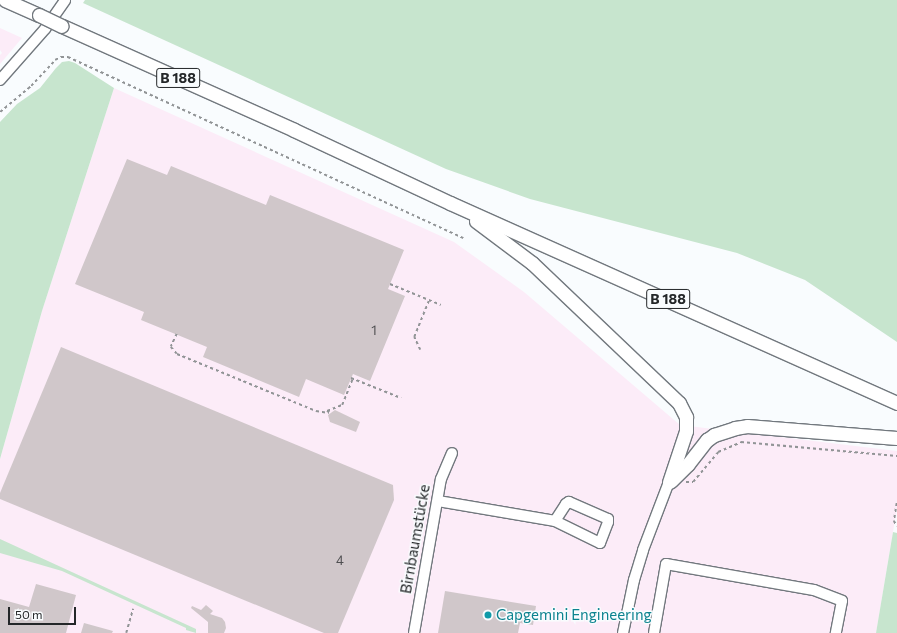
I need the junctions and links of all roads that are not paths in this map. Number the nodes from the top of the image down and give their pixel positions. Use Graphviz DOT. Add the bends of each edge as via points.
graph roads {
  1 [pos="5,0"];
  2 [pos="65,0"];
  3 [pos="0,80"];
  4 [pos="450,203"];
  5 [pos="897,403"];
  6 [pos="897,438"];
  7 [pos="452,453"];
  8 [pos="669,482"];
  9 [pos="438,501"];
  10 [pos="555,521"];
  11 [pos="414,633"];
  12 [pos="623,633"];
  13 [pos="654,633"];
  14 [pos="836,633"];
  1 -- 4 [label="main road, B 188, bridge"];
  2 -- 3 [label="street" via="40,35"];
  4 -- 5 [label="main road, B 188"];
  4 -- 8 [label="main road" via="532,263 679,403 686,417 686,431"];
  6 -- 8 [label="main road" via="747,426 735,428 714,434"];
  7 -- 9 [label="street, Birnbaumstücke" via="441,479"];
  8 -- 12 [label="street" via="641,558"];
  9 -- 10 [label="street"];
  9 -- 11 [label="street, Birnbaumstücke"];
  10 -- 10 [label="street" via="600,543 608,519 569,502"];
  13 -- 14 [label="street" via="666,564 814,590 842,601"];
}
